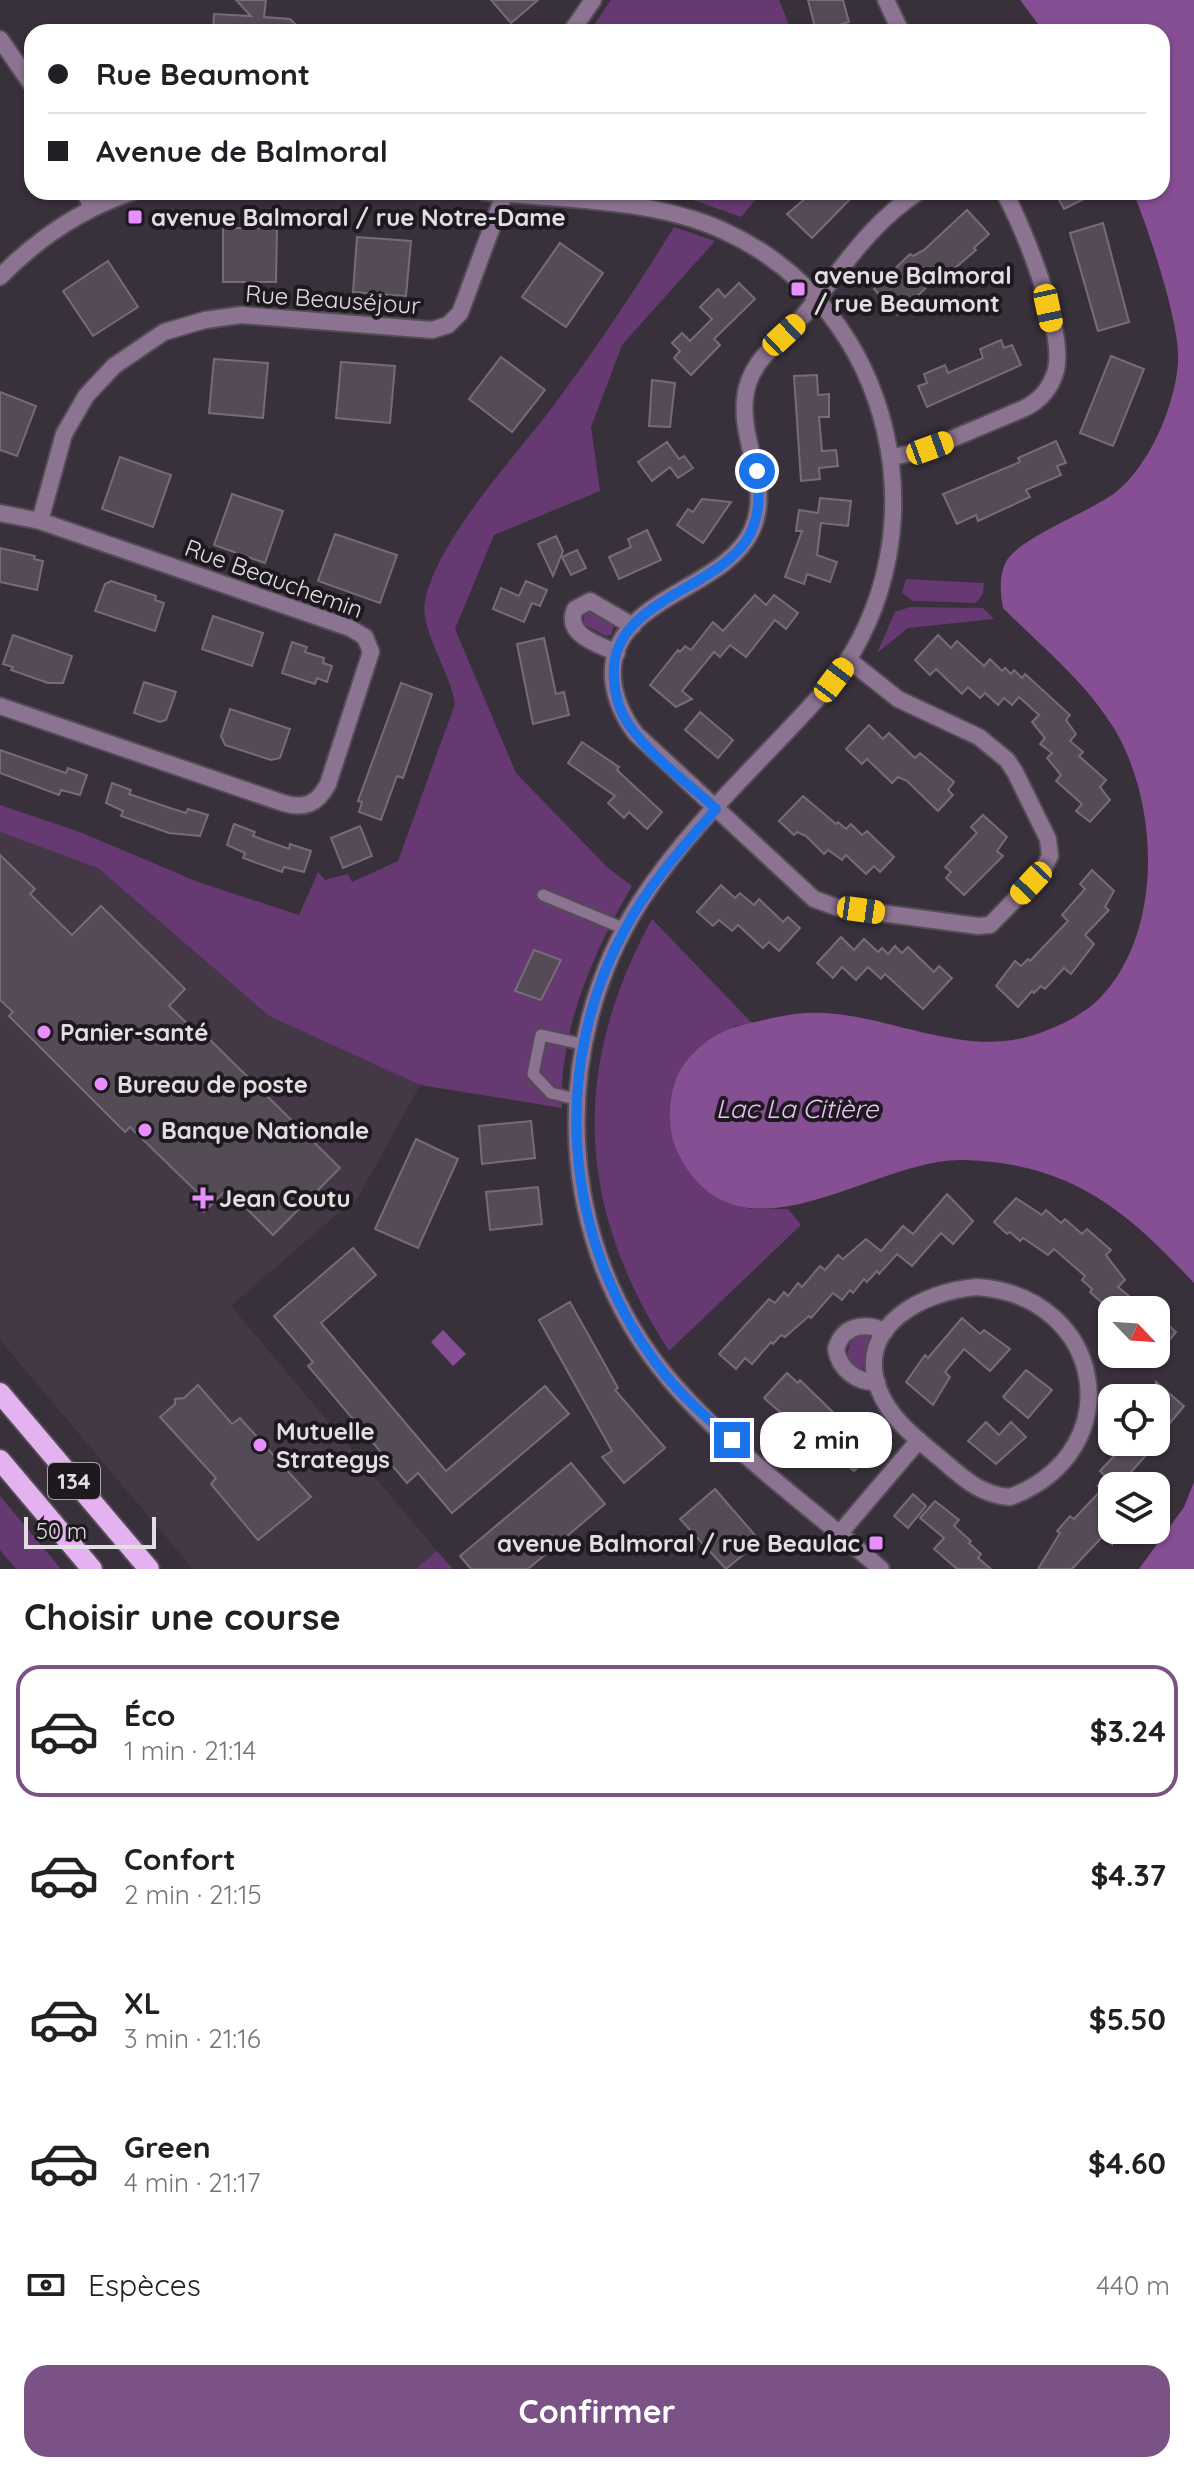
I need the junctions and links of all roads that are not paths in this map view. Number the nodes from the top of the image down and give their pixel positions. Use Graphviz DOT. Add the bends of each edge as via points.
graph roads {
  1 [pos="593,0"];
  2 [pos="886,0"];
  3 [pos="576,24"];
  4 [pos="897,24"];
  5 [pos="0,39"];
  6 [pos="24,74"];
  7 [pos="88,200"];
  8 [pos="502,200"];
  9 [pos="565,200"];
  10 [pos="909,200"];
  11 [pos="1008,200"];
  12 [pos="0,277"];
  13 [pos="816,298"];
  14 [pos="892,457"];
  15 [pos="0,513"];
  16 [pos="40,521"];
  17 [pos="633,626"];
  18 [pos="617,653"];
  19 [pos="849,660"];
  20 [pos="0,706"];
  21 [pos="716,809"];
  22 [pos="543,895"];
  23 [pos="625,929"];
  24 [pos="582,1044"];
  25 [pos="576,1099"];
  26 [pos="885,1331"];
  27 [pos="877,1382"];
  28 [pos="0,1393"];
  29 [pos="919,1440"];
  30 [pos="0,1460"];
  31 [pos="840,1533"];
  32 [pos="92,1569"];
  33 [pos="149,1569"];
  34 [pos="881,1569"];
  1 -- 3 [label="street"];
  2 -- 4 [label="street"];
  5 -- 6 [label="street"];
  7 -- 12 [label="street"];
  8 -- 16 [label="street, Rue Beauséjour" via="460,313 444,328 224,316 164,332 130,354 99,380 74,415 57,453"];
  9 -- 13 [label="street" via="660,211 707,224 761,252"];
  10 -- 13 [label="street" via="870,233"];
  11 -- 14 [label="street" via="1048,308 1057,349 1051,383 1025,408 923,451"];
  13 -- 14 [label="street" via="863,365 882,411"];
  13 -- 17 [label="street" via="764,354 747,386 745,410 759,486 752,530 725,563"];
  14 -- 19 [label="street" via="894,523 887,569"];
  15 -- 16 [label="street, Rue Beauchemin"];
  16 -- 20 [label="street, Rue Beauchemin" via="350,628 365,637 370,660 328,784 317,800 303,807"];
  17 -- 18 [label="street"];
  17 -- 18 [label="street" via="590,601 575,609 572,621 577,632"];
  18 -- 21 [label="street" via="614,686 627,722"];
  19 -- 21 [label="street"];
  19 -- 21 [label="street" via="898,699 976,735 1007,760 1048,839 1050,856 1041,873 995,922 984,926 826,905"];
  21 -- 23 [label="street" via="660,875"];
  22 -- 23 [label="lane"];
  23 -- 24 [label="street" via="597,990"];
  24 -- 25 [label="street"];
  24 -- 25 [label="lane" via="541,1035 533,1074 551,1093"];
  25 -- 31 [label="street" via="587,1216 607,1279 635,1333 689,1401"];
  26 -- 27 [label="street"];
  26 -- 27 [label="street" via="853,1327 836,1349 852,1375"];
  26 -- 29 [label="street" via="897,1315 929,1298 958,1288 996,1288 1024,1297 1048,1313 1078,1345 1086,1362 1090,1398 1082,1432 1053,1469 1023,1492 1010,1497 985,1492"];
  27 -- 29 [label="street" via="894,1414"];
  28 -- 33 [label="main road, 134"];
  29 -- 31 [label="street"];
  30 -- 32 [label="main road, 134"];
  31 -- 34 [label="street"];
}
